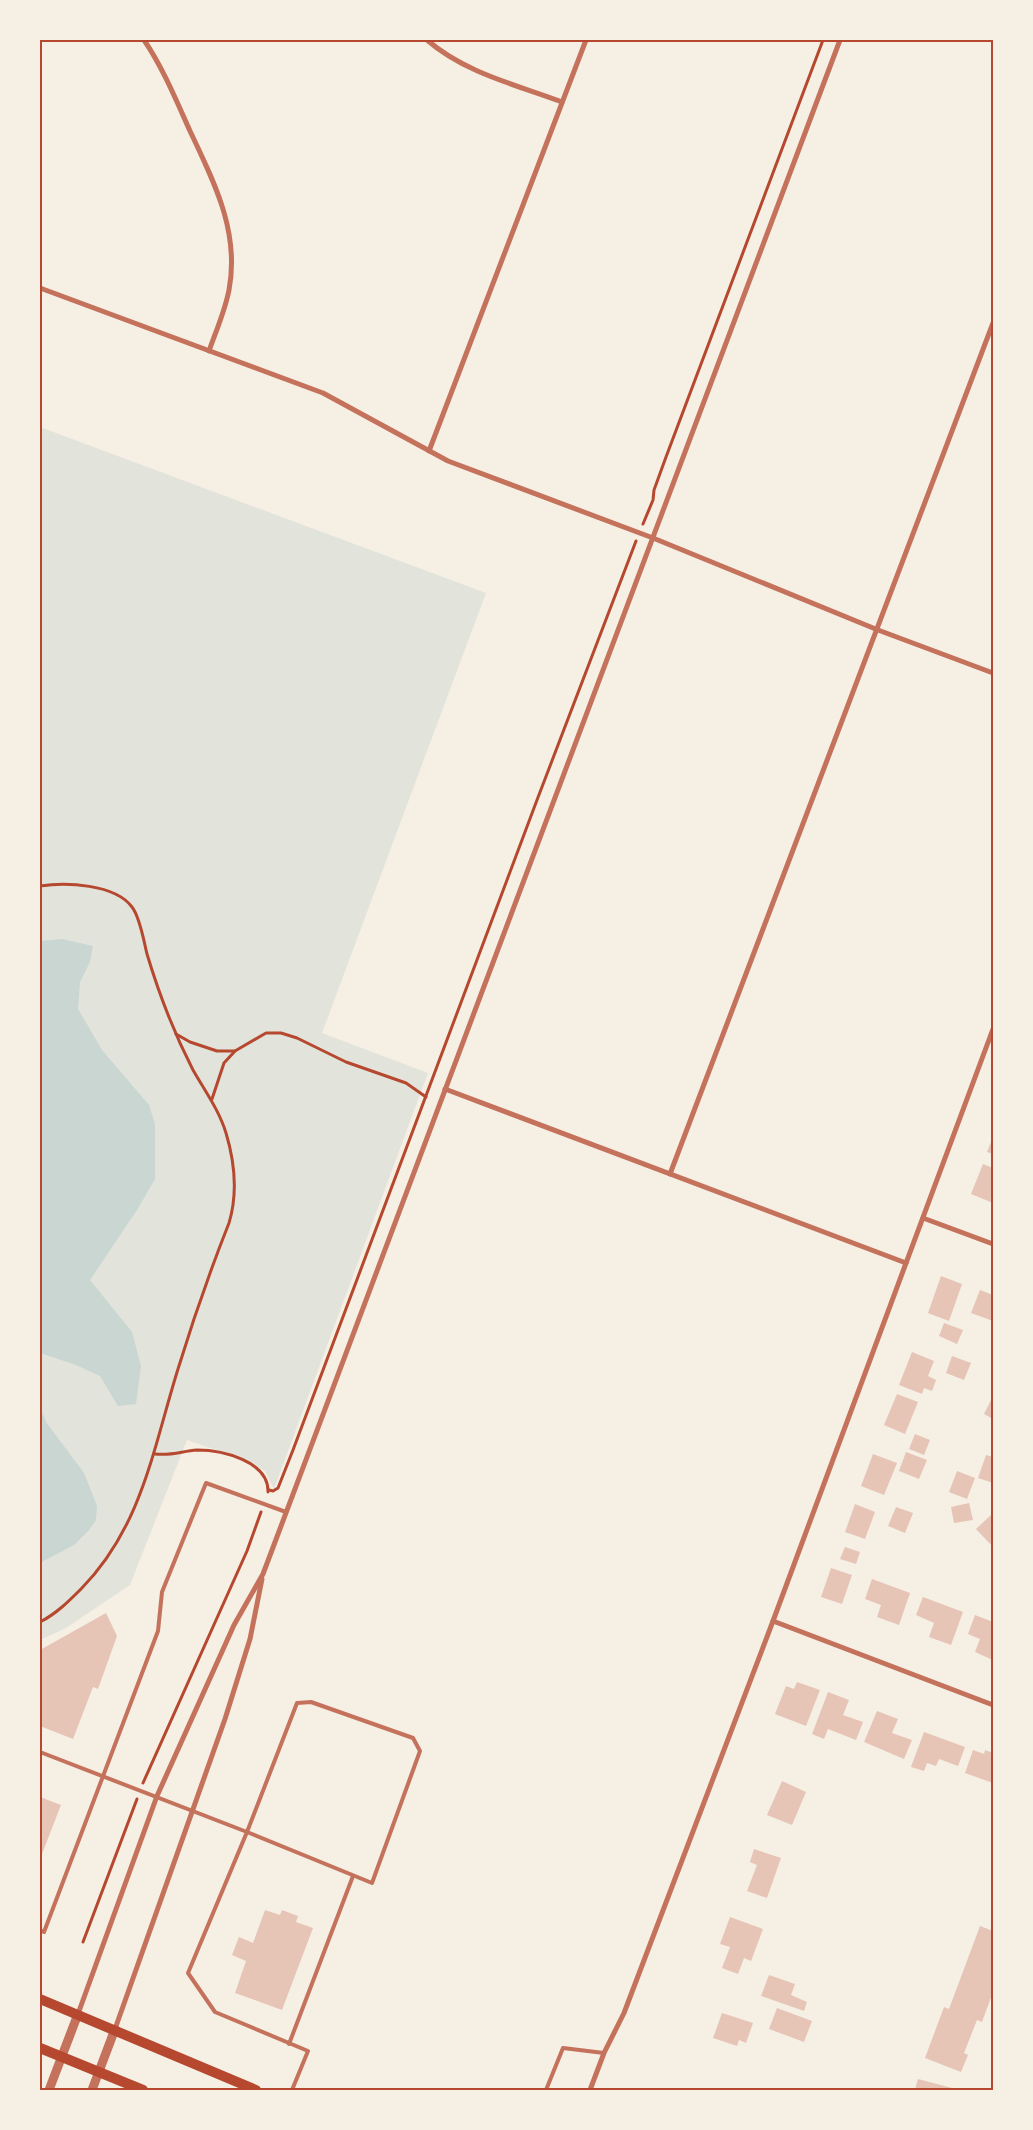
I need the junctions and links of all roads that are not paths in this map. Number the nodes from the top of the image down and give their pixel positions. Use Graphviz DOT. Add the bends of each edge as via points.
graph roads {
  1 [pos="144,40"];
  2 [pos="427,40"];
  3 [pos="586,40"];
  4 [pos="840,40"];
  5 [pos="562,102"];
  6 [pos="40,288"];
  7 [pos="993,323"];
  8 [pos="209,351"];
  9 [pos="430,451"];
  10 [pos="653,538"];
  11 [pos="878,630"];
  12 [pos="993,673"];
  13 [pos="993,1029"];
  14 [pos="445,1089"];
  15 [pos="670,1174"];
  16 [pos="923,1218"];
  17 [pos="993,1244"];
  18 [pos="906,1262"];
  19 [pos="286,1512"];
  20 [pos="263,1574"];
  21 [pos="773,1621"];
  22 [pos="993,1705"];
  23 [pos="40,1752"];
  24 [pos="103,1776"];
  25 [pos="157,1796"];
  26 [pos="192,1810"];
  27 [pos="247,1832"];
  28 [pos="353,1876"];
  29 [pos="40,1930"];
  30 [pos="40,1999"];
  31 [pos="78,2014"];
  32 [pos="115,2029"];
  33 [pos="289,2044"];
  34 [pos="40,2048"];
  35 [pos="604,2053"];
  36 [pos="62,2056"];
  37 [pos="99,2071"];
  38 [pos="49,2090"];
  39 [pos="92,2090"];
  40 [pos="143,2090"];
  41 [pos="256,2090"];
  42 [pos="292,2090"];
  43 [pos="546,2090"];
  44 [pos="590,2090"];
  1 -- 8 [label="street" via="166,78 226,213 232,260 229,289"];
  2 -- 5 [label="street" via="459,62"];
  3 -- 5 [label="street"];
  4 -- 10 [label="street"];
  5 -- 9 [label="street"];
  6 -- 8 [label="street"];
  7 -- 11 [label="street"];
  8 -- 9 [label="street" via="323,392"];
  9 -- 10 [label="street" via="448,461"];
  10 -- 11 [label="street"];
  10 -- 14 [label="street"];
  11 -- 12 [label="street"];
  11 -- 15 [label="street"];
  13 -- 16 [label="street"];
  14 -- 15 [label="street"];
  14 -- 19 [label="street"];
  15 -- 18 [label="street"];
  16 -- 17 [label="street"];
  16 -- 18 [label="street"];
  18 -- 21 [label="street"];
  19 -- 20 [label="street"];
  19 -- 24 [label="lane" via="206,1483 162,1592 158,1631"];
  20 -- 25 [label="street" via="234,1625"];
  20 -- 26 [label="street" via="250,1639"];
  21 -- 22 [label="street"];
  21 -- 35 [label="street" via="624,2013"];
  23 -- 24 [label="lane"];
  24 -- 25 [label="lane"];
  24 -- 29 [label="lane" via="44,1932"];
  25 -- 26 [label="lane"];
  25 -- 31 [label="street"];
  26 -- 27 [label="lane"];
  26 -- 32 [label="street"];
  27 -- 28 [label="lane"];
  27 -- 28 [label="lane" via="297,1703 311,1702 413,1738 420,1751 372,1883"];
  27 -- 33 [label="lane" via="188,1973 215,2012"];
  28 -- 33 [label="lane"];
  30 -- 31 [label="main road"];
  31 -- 32 [label="main road"];
  31 -- 36 [label="street"];
  32 -- 37 [label="street"];
  32 -- 41 [label="main road"];
  33 -- 42 [label="lane" via="308,2051"];
  34 -- 36 [label="main road"];
  35 -- 43 [label="lane" via="563,2048"];
  35 -- 44 [label="street"];
  36 -- 37 [label="main road"];
  36 -- 38 [label="street"];
  37 -- 39 [label="street"];
  37 -- 40 [label="main road"];
}
